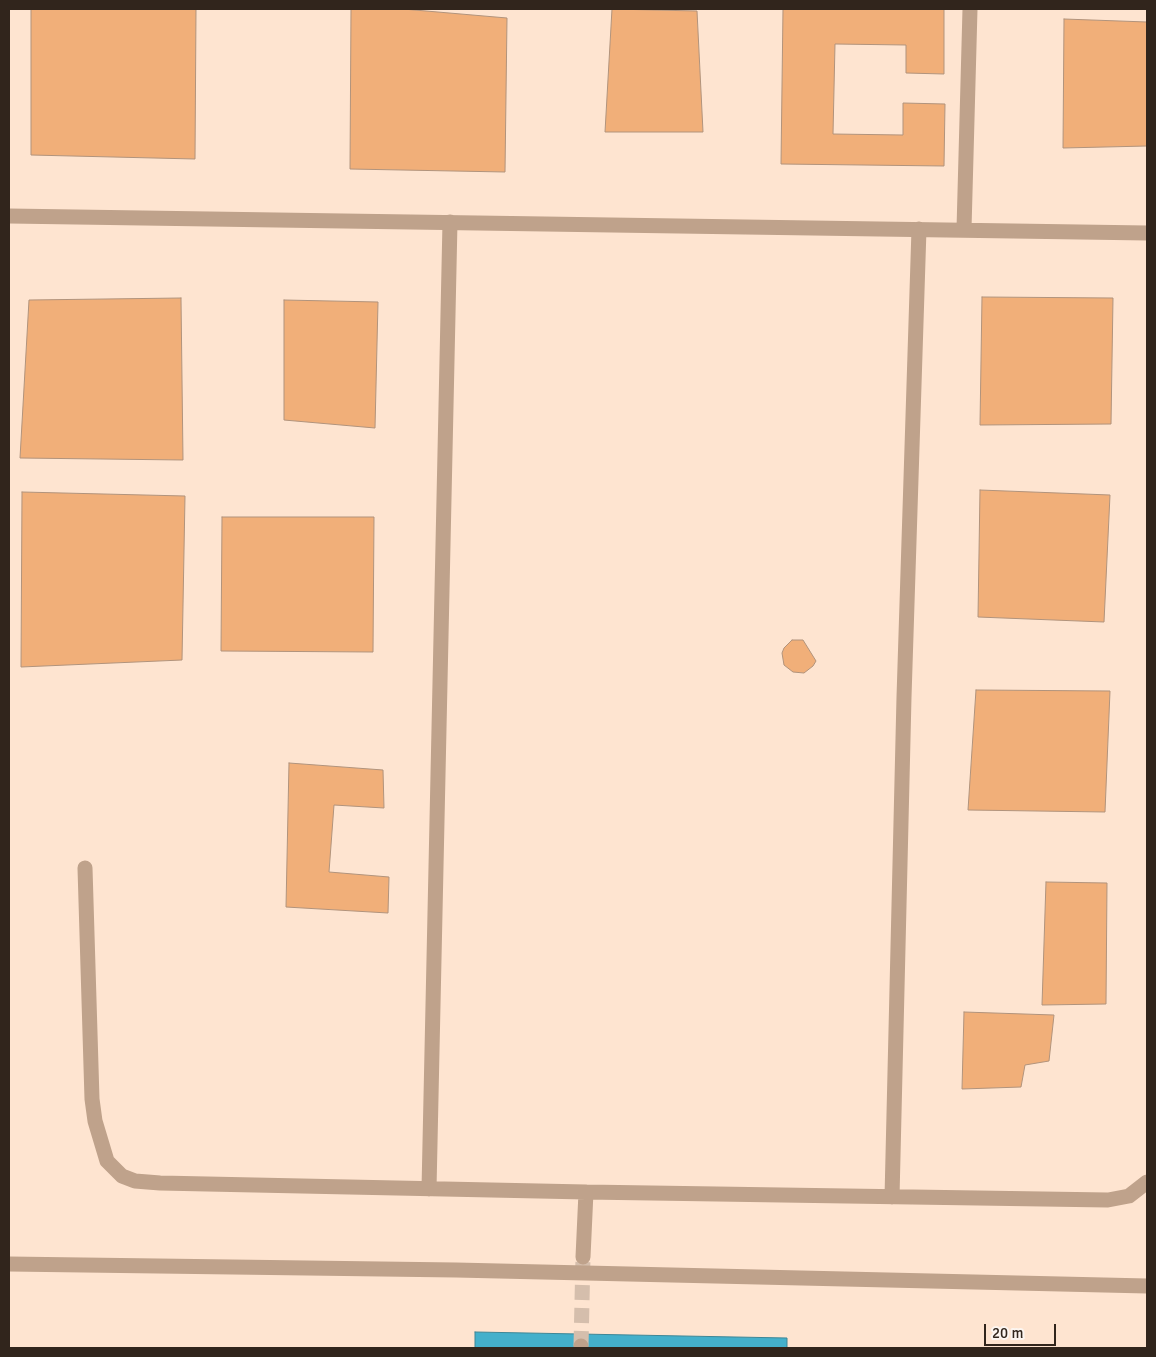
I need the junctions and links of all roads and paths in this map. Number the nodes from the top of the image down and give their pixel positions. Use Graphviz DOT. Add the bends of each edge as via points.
graph roads {
  1 [pos="970,9"];
  2 [pos="9,216"];
  3 [pos="450,222"];
  4 [pos="919,229"];
  5 [pos="964,229"];
  6 [pos="1147,233"];
  7 [pos="85,868"];
  8 [pos="1147,1182"];
  9 [pos="428,1189"];
  10 [pos="586,1192"];
  11 [pos="892,1197"];
  12 [pos="583,1257"];
  13 [pos="9,1264"];
  14 [pos="1147,1286"];
  1 -- 5 [label="lane"];
  2 -- 3 [label="lane"];
  3 -- 4 [label="lane"];
  3 -- 9 [label="lane"];
  4 -- 5 [label="lane"];
  4 -- 11 [label="lane"];
  5 -- 6 [label="lane"];
  7 -- 9 [label="lane" via="92,1099 102,1148 113,1169 136,1181 160,1183"];
  8 -- 11 [label="lane" via="1129,1196 1108,1200"];
  9 -- 10 [label="lane"];
  10 -- 11 [label="lane"];
  10 -- 12 [label="lane"];
  13 -- 14 [label="lane" via="456,1270"];
}
